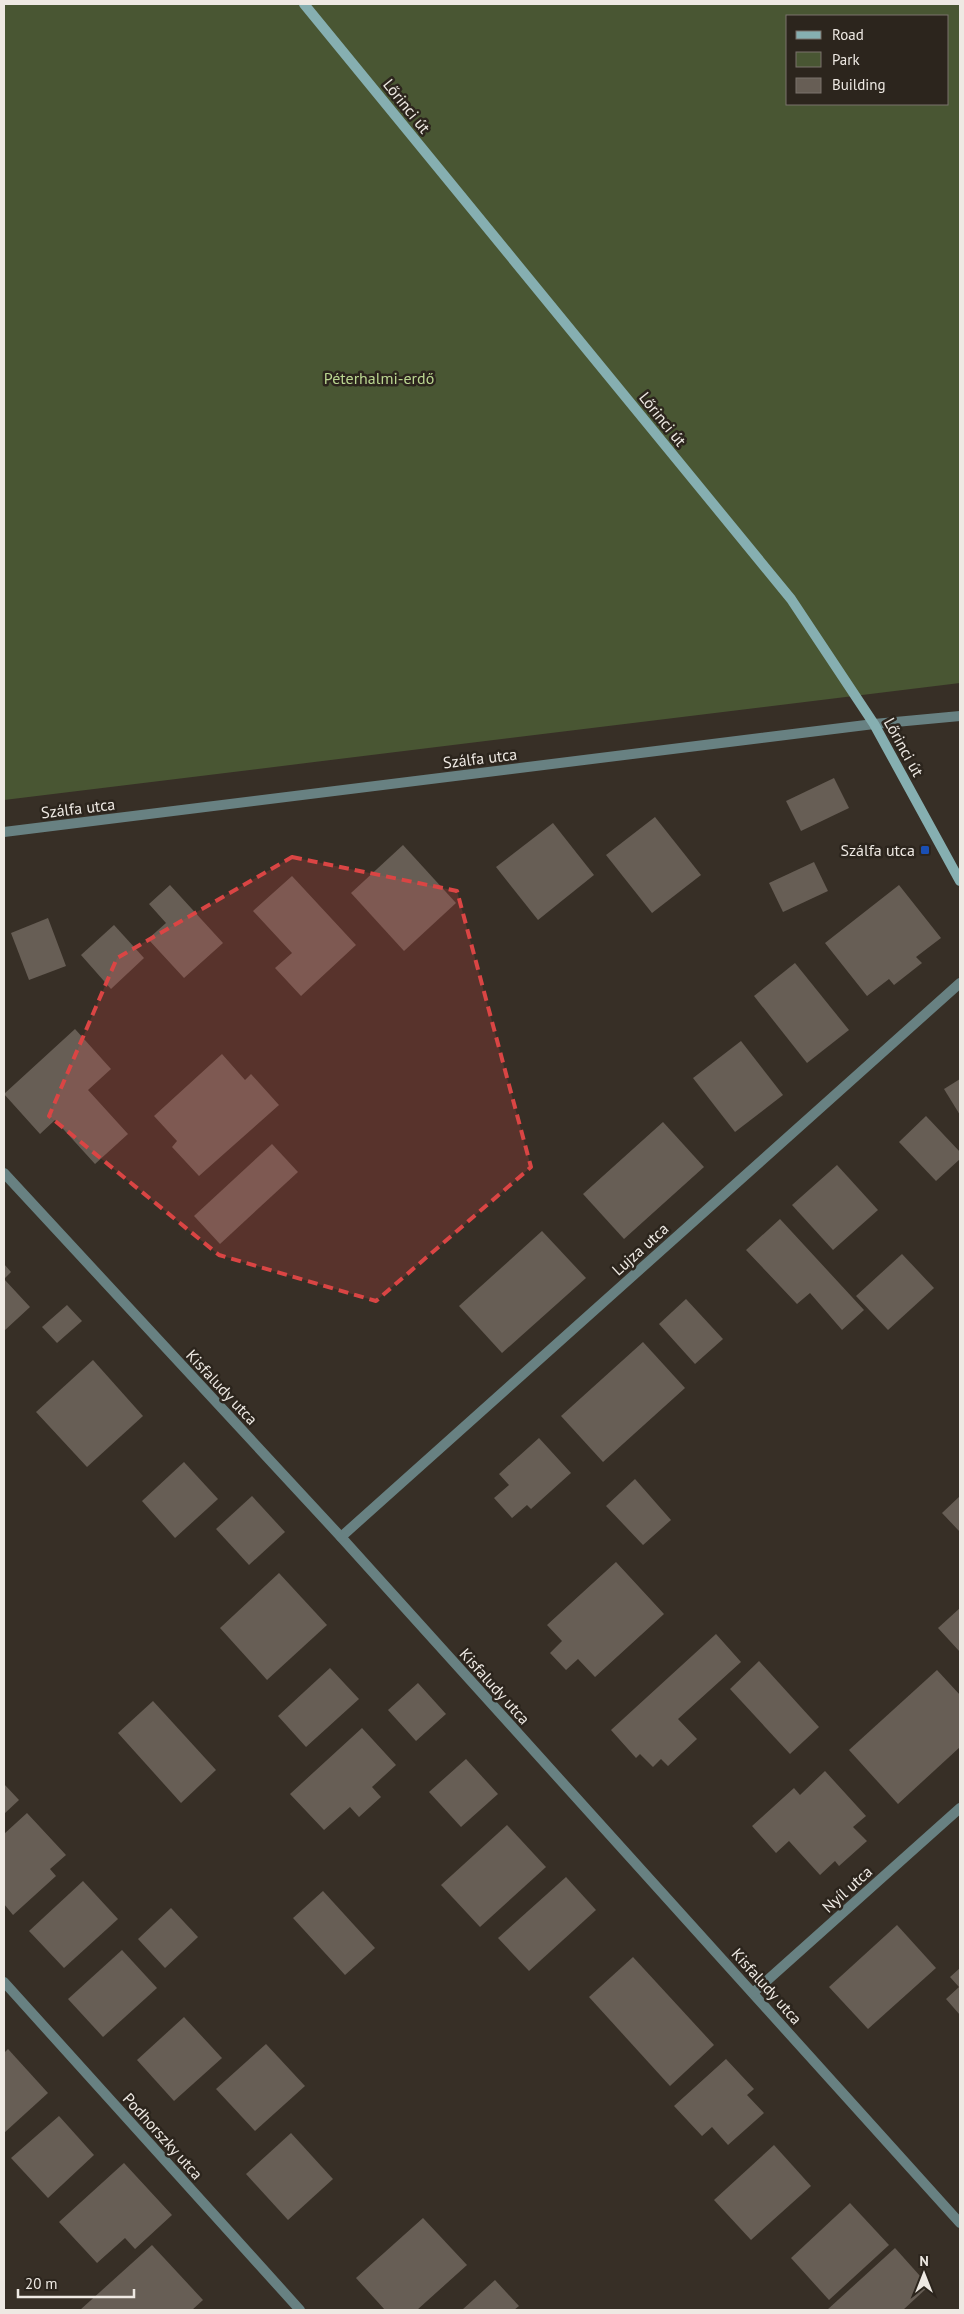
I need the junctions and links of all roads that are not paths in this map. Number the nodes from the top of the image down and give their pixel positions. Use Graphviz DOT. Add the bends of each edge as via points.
graph roads {
  1 [pos="304,4"];
  2 [pos="960,716"];
  3 [pos="874,724"];
  4 [pos="4,832"];
  5 [pos="960,881"];
  6 [pos="960,983"];
  7 [pos="4,1173"];
  8 [pos="341,1537"];
  9 [pos="960,1808"];
  10 [pos="4,1982"];
  11 [pos="753,1993"];
  12 [pos="960,2223"];
  13 [pos="300,2310"];
  1 -- 3 [label="street, Lőrinci út" via="791,599"];
  2 -- 3 [label="street, Szálfa utca"];
  3 -- 4 [label="street, Szálfa utca"];
  3 -- 5 [label="street, Lőrinci út"];
  6 -- 8 [label="street, Lujza utca"];
  7 -- 8 [label="street, Kisfaludy utca"];
  8 -- 11 [label="street, Kisfaludy utca"];
  9 -- 11 [label="street, Nyíl utca"];
  10 -- 13 [label="street, Podhorszky utca"];
  11 -- 12 [label="street, Kisfaludy utca"];
}
